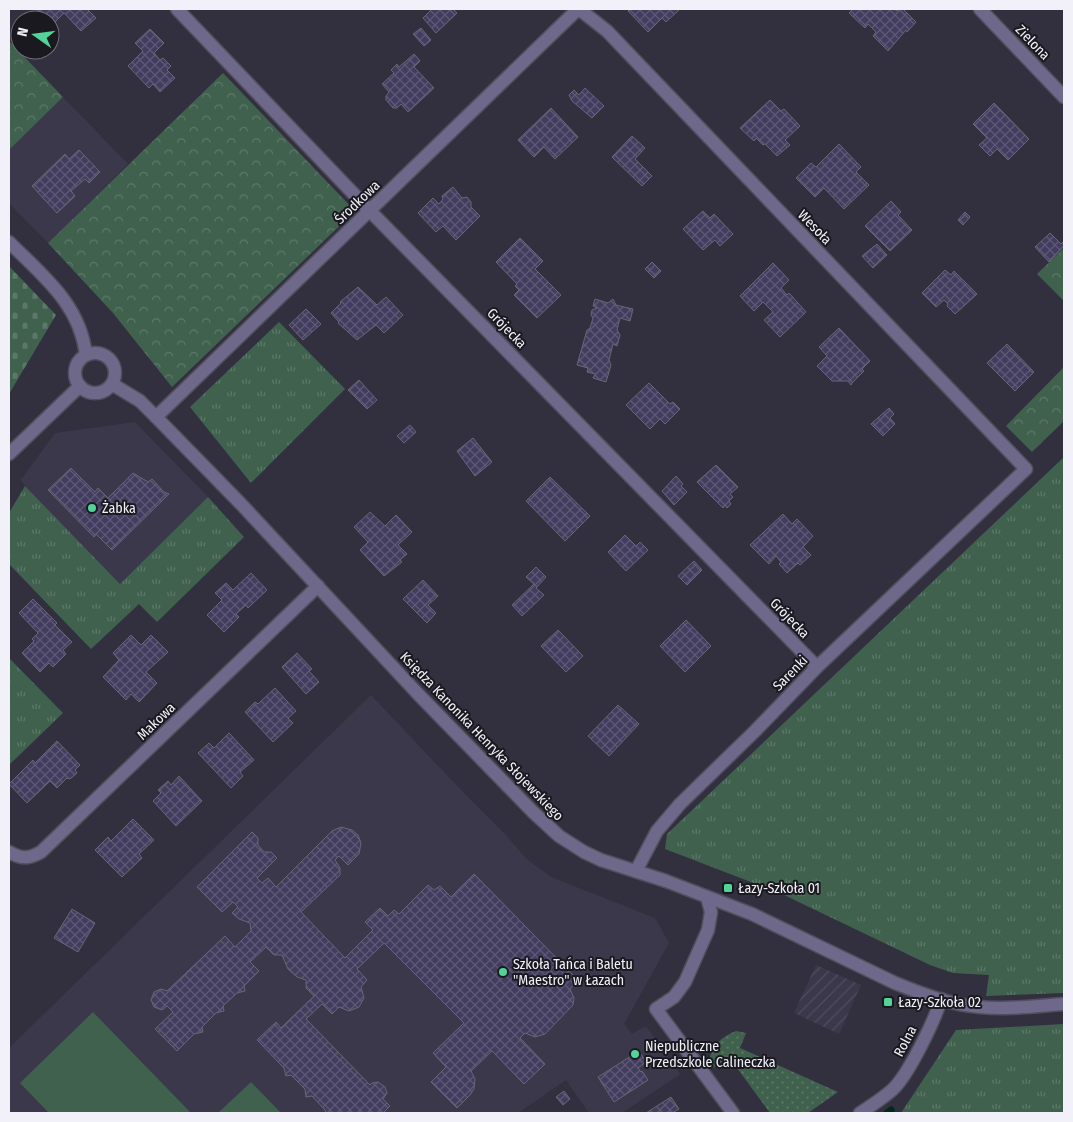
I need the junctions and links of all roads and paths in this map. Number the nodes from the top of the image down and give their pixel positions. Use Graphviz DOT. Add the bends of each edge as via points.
graph roads {
  1 [pos="177,9"];
  2 [pos="579,9"];
  3 [pos="980,9"];
  4 [pos="1064,97"];
  5 [pos="370,210"];
  6 [pos="9,242"];
  7 [pos="86,355"];
  8 [pos="112,384"];
  9 [pos="80,386"];
  10 [pos="156,417"];
  11 [pos="9,454"];
  12 [pos="1026,469"];
  13 [pos="318,586"];
  14 [pos="817,667"];
  15 [pos="9,852"];
  16 [pos="636,871"];
  17 [pos="707,897"];
  18 [pos="941,999"];
  19 [pos="1064,1004"];
  20 [pos="734,1113"];
  21 [pos="860,1113"];
  1 -- 5 [label="street, Grójecka"];
  2 -- 5 [label="street, Środkowa"];
  2 -- 12 [label="street, Wesoła" via="607,31"];
  3 -- 4 [label="street, Zielona"];
  5 -- 10 [label="street, Środkowa"];
  5 -- 14 [label="street, Grójecka"];
  6 -- 7 [label="street" via="64,298 81,331"];
  7 -- 8 [label="street" via="106,356 116,374"];
  7 -- 9 [label="street" via="76,369"];
  8 -- 9 [label="street" via="105,391 96,393"];
  8 -- 10 [label="street, Księdza Kanonika Henryka Słojewskiego" via="140,401"];
  9 -- 11 [label="street"];
  10 -- 13 [label="street, Księdza Kanonika Henryka Słojewskiego"];
  12 -- 14 [label="street, Sarenki"];
  13 -- 15 [label="street, Makowa" via="46,848 31,858 17,857"];
  13 -- 16 [label="street, Księdza Kanonika Henryka Słojewskiego" via="419,695 559,836 601,860"];
  14 -- 16 [label="street, Sarenki" via="668,818 657,831"];
  16 -- 17 [label="street, Księdza Kanonika Henryka Słojewskiego"];
  17 -- 18 [label="street, Księdza Kanonika Henryka Słojewskiego" via="786,929 895,982"];
  17 -- 20 [label="street" via="711,912 708,930 685,982 674,997 656,1009"];
  18 -- 19 [label="street" via="981,1008"];
  18 -- 21 [label="street, Rolna" via="937,1015 901,1079 893,1090"];
}
